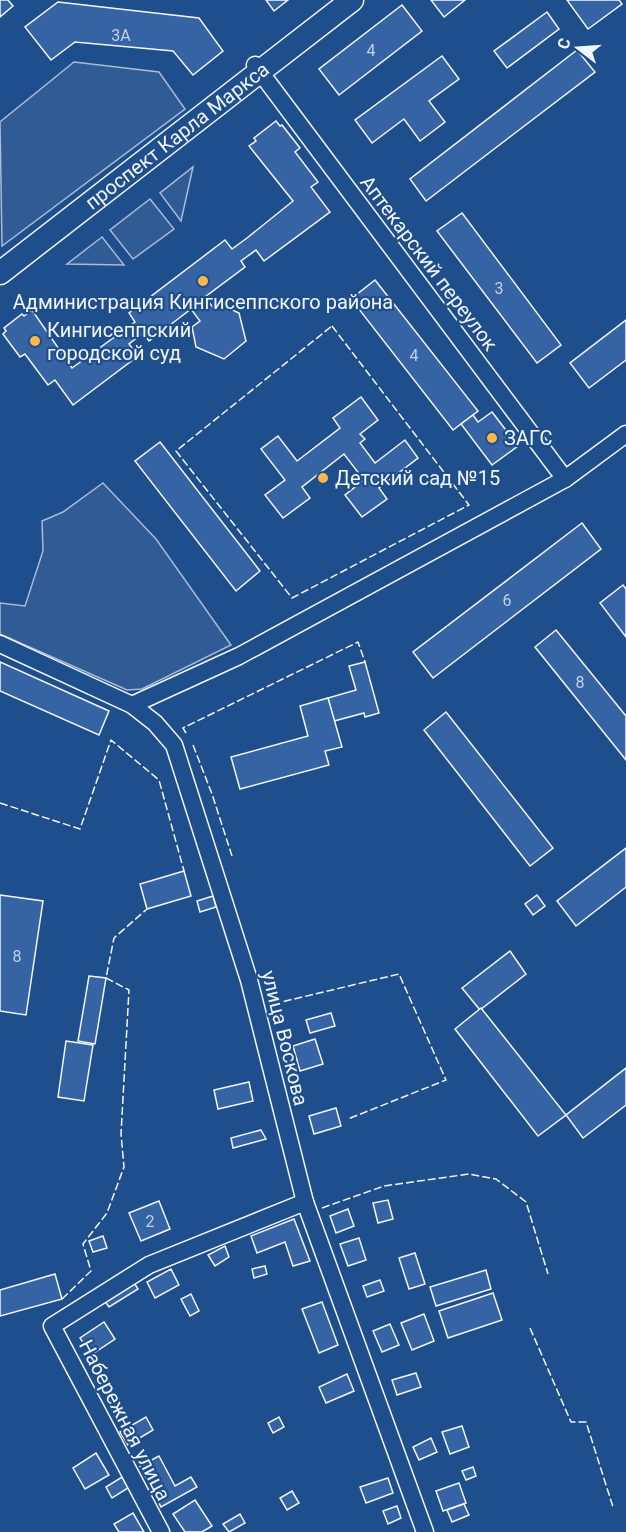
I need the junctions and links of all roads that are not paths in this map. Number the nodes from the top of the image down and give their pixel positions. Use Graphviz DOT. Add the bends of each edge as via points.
graph roads {
  1 [pos="339,0"];
  2 [pos="352,0"];
  3 [pos="258,68"];
  4 [pos="0,263"];
  5 [pos="0,273"];
  6 [pos="626,434"];
  7 [pos="565,479"];
  8 [pos="0,644"];
  9 [pos="132,705"];
  10 [pos="304,1202"];
  11 [pos="161,1532"];
  12 [pos="425,1532"];
  1 -- 3 [label="main road"];
  2 -- 3 [label="main road, проспект Карла Маркса"];
  3 -- 4 [label="main road"];
  3 -- 5 [label="main road, проспект Карла Маркса"];
  3 -- 7 [label="street, Аптекарский переулок"];
  6 -- 7 [label="street"];
  7 -- 9 [label="street" via="239,656"];
  8 -- 9 [label="street, улица Воскова"];
  9 -- 10 [label="street, улица Воскова" via="174,745 249,980"];
  10 -- 11 [label="street, Набережная улица" via="149,1265 52,1326"];
  10 -- 12 [label="street, улица Воскова"];
}
